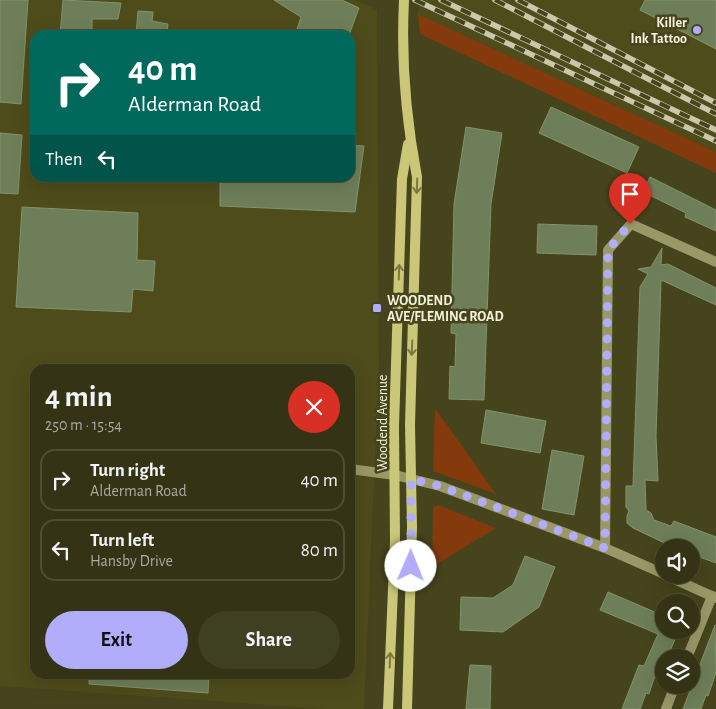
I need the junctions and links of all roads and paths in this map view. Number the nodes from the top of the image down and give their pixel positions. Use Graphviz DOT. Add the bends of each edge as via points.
graph roads {
  1 [pos="404,0"];
  2 [pos="409,138"];
  3 [pos="716,262"];
  4 [pos="355,470"];
  5 [pos="395,475"];
  6 [pos="411,479"];
  7 [pos="605,548"];
  8 [pos="655,571"];
  9 [pos="684,584"];
  10 [pos="714,597"];
  11 [pos="691,649"];
  12 [pos="672,694"];
  13 [pos="388,709"];
  14 [pos="407,709"];
  15 [pos="666,709"];
  1 -- 2 [label="street, Woodend Avenue" via="403,59"];
  5 -- 2 [label="street, Woodend Avenue, one-way" via="402,179"];
  2 -- 6 [label="street, Woodend Avenue, one-way" via="417,177"];
  3 -- 7 [label="street" via="630,224 608,250"];
  4 -- 5 [label="street"];
  5 -- 6 [label="street"];
  13 -- 5 [label="street, Woodend Avenue, one-way"];
  6 -- 7 [label="street" via="440,486"];
  6 -- 14 [label="street, Woodend Avenue"];
  7 -- 8 [label="street"];
  9 -- 10 [label="street"];
  10 -- 11 [label="street"];
  12 -- 15 [label="street"];
}
